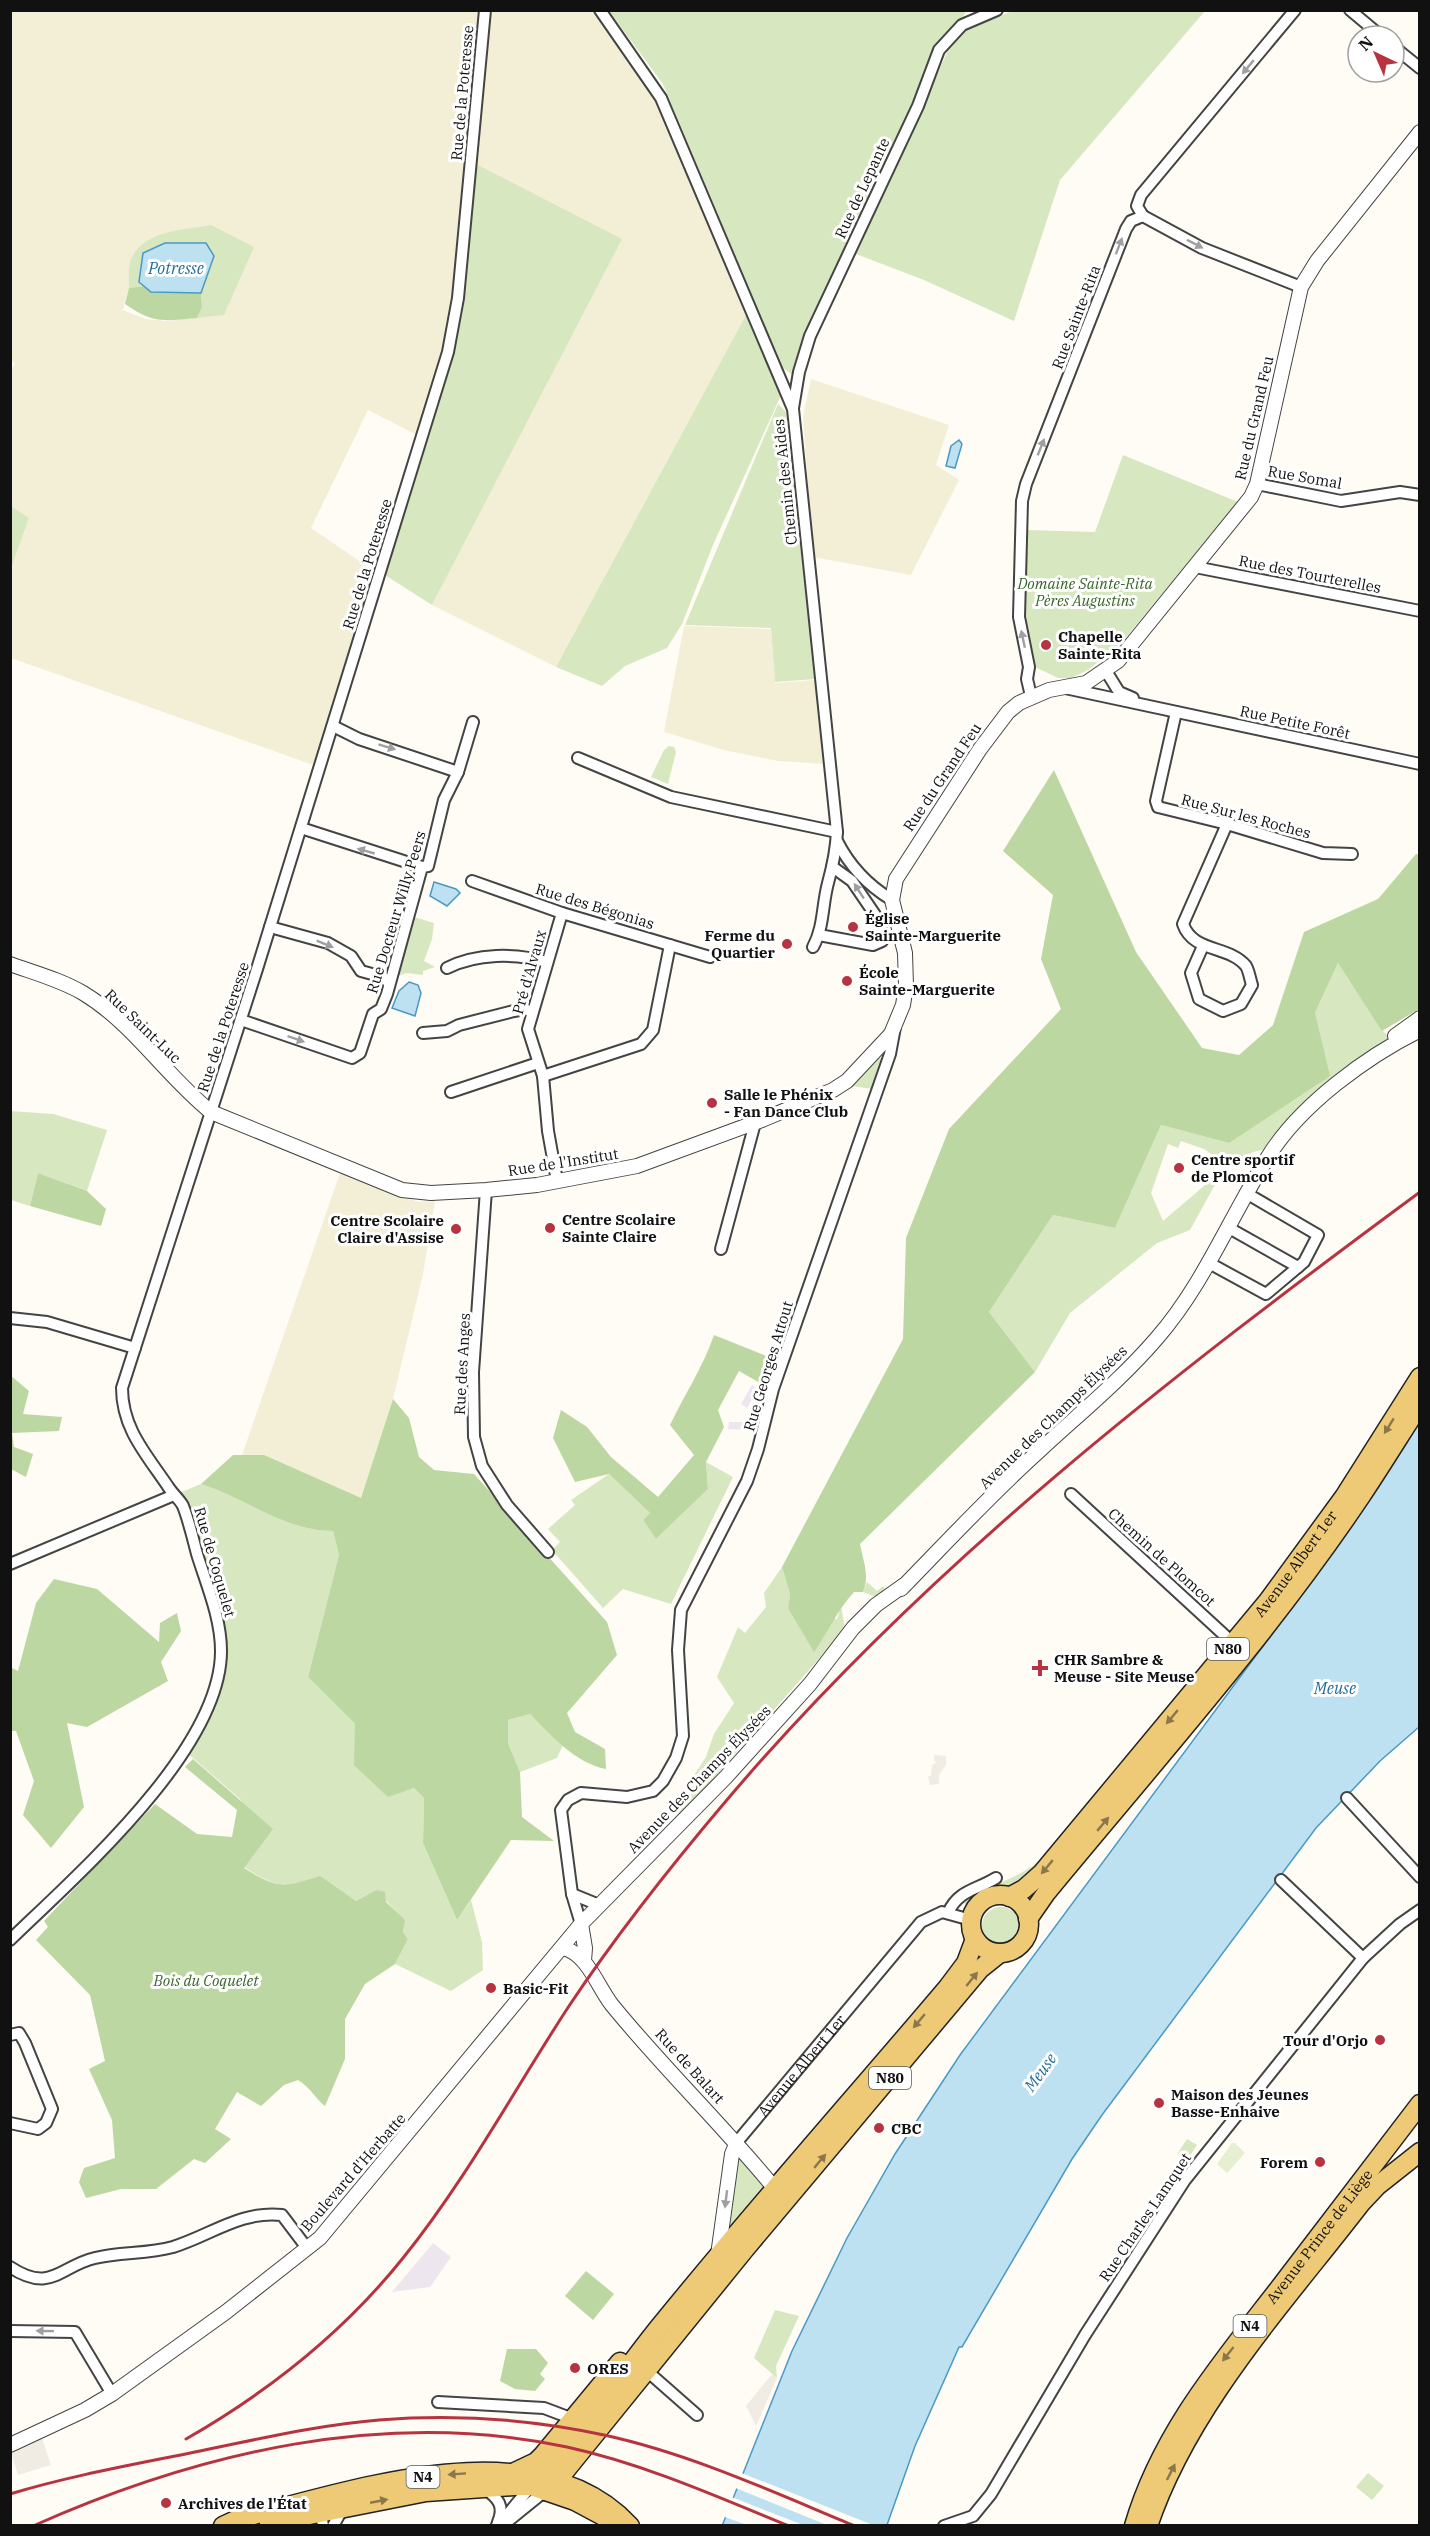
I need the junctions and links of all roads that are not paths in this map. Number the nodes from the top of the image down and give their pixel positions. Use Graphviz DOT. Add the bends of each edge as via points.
graph roads {
  1 [pos="485,10"];
  2 [pos="600,10"];
  3 [pos="997,10"];
  4 [pos="1295,10"];
  5 [pos="1350,10"];
  6 [pos="1367,24"];
  7 [pos="1406,57"];
  8 [pos="1419,68"];
  9 [pos="1419,132"];
  10 [pos="1143,216"];
  11 [pos="1301,286"];
  12 [pos="793,409"];
  13 [pos="1257,484"];
  14 [pos="1419,495"];
  15 [pos="1195,567"];
  16 [pos="1419,611"];
  17 [pos="1106,671"];
  18 [pos="1065,688"];
  19 [pos="1031,696"];
  20 [pos="1163,708"];
  21 [pos="1176,712"];
  22 [pos="473,722"];
  23 [pos="333,726"];
  24 [pos="578,758"];
  25 [pos="1419,764"];
  26 [pos="458,772"];
  27 [pos="1227,824"];
  28 [pos="301,828"];
  29 [pos="837,836"];
  30 [pos="1352,854"];
  31 [pos="422,867"];
  32 [pos="834,868"];
  33 [pos="472,881"];
  34 [pos="892,900"];
  35 [pos="562,914"];
  36 [pos="270,927"];
  37 [pos="819,935"];
  38 [pos="670,945"];
  39 [pos="1203,946"];
  40 [pos="813,947"];
  41 [pos="710,957"];
  42 [pos="547,962"];
  43 [pos="10,964"];
  44 [pos="447,968"];
  45 [pos="389,983"];
  46 [pos="532,1012"];
  47 [pos="1419,1018"];
  48 [pos="241,1020"];
  49 [pos="895,1027"];
  50 [pos="1419,1030"];
  51 [pos="423,1033"];
  52 [pos="1376,1055"];
  53 [pos="538,1063"];
  54 [pos="543,1076"];
  55 [pos="451,1092"];
  56 [pos="211,1112"];
  57 [pos="755,1123"];
  58 [pos="557,1181"];
  59 [pos="486,1190"];
  60 [pos="1246,1193"];
  61 [pos="1229,1228"];
  62 [pos="721,1249"];
  63 [pos="1209,1263"];
  64 [pos="1298,1267"];
  65 [pos="10,1318"];
  66 [pos="135,1348"];
  67 [pos="1419,1377"];
  68 [pos="1419,1404"];
  69 [pos="1071,1494"];
  70 [pos="174,1495"];
  71 [pos="548,1552"];
  72 [pos="10,1564"];
  73 [pos="1238,1650"];
  74 [pos="1200,1683"];
  75 [pos="1206,1700"];
  76 [pos="681,1710"];
  77 [pos="1347,1798"];
  78 [pos="1419,1877"];
  79 [pos="996,1878"];
  80 [pos="1281,1880"];
  81 [pos="572,1894"];
  82 [pos="1009,1897"];
  83 [pos="599,1905"];
  84 [pos="1419,1910"];
  85 [pos="948,1912"];
  86 [pos="1028,1919"];
  87 [pos="971,1920"];
  88 [pos="581,1924"];
  89 [pos="975,1939"];
  90 [pos="10,1940"];
  91 [pos="563,1948"];
  92 [pos="1000,1953"];
  93 [pos="1363,1958"];
  94 [pos="584,1961"];
  95 [pos="10,2035"];
  96 [pos="1419,2104"];
  97 [pos="10,2123"];
  98 [pos="1419,2126"];
  99 [pos="737,2142"];
  100 [pos="1392,2142"];
  101 [pos="1419,2152"];
  102 [pos="1419,2165"];
  103 [pos="783,2193"];
  104 [pos="1362,2204"];
  105 [pos="307,2248"];
  106 [pos="717,2257"];
  107 [pos="10,2267"];
  108 [pos="664,2321"];
  109 [pos="10,2331"];
  110 [pos="647,2371"];
  111 [pos="112,2394"];
  112 [pos="438,2402"];
  113 [pos="697,2415"];
  114 [pos="573,2419"];
  115 [pos="10,2445"];
  116 [pos="1176,2446"];
  117 [pos="574,2460"];
  118 [pos="515,2472"];
  119 [pos="544,2483"];
  120 [pos="485,2489"];
  121 [pos="584,2490"];
  122 [pos="338,2502"];
  123 [pos="326,2521"];
  124 [pos="497,2525"];
  125 [pos="223,2526"];
  126 [pos="256,2526"];
  127 [pos="614,2526"];
  128 [pos="630,2526"];
  129 [pos="945,2526"];
  130 [pos="1134,2526"];
  131 [pos="1148,2526"];
  1 -- 23 [label="street, Rue de la Poteresse" via="452,334"];
  2 -- 12 [label="street, Chemin des Aides" via="661,98"];
  3 -- 12 [label="street, Rue de Lepante" via="962,25 939,50 918,106 810,336"];
  4 -- 10 [label="street, one-way" via="1141,195 1137,206"];
  5 -- 6 [label="street"];
  7 -- 8 [label="street"];
  9 -- 11 [label="street, Rue du Grand Feu"];
  10 -- 11 [label="street, one-way" via="1202,248"];
  19 -- 10 [label="street, Rue Sainte-Rita, one-way" via="1019,617 1022,501 1126,229 1131,221"];
  11 -- 13 [label="street, Rue du Grand Feu"];
  12 -- 29 [label="street, Chemin des Aides"];
  13 -- 14 [label="street, Rue Somal" via="1341,501 1400,492"];
  13 -- 15 [label="street, Rue du Grand Feu"];
  15 -- 16 [label="street, Rue des Tourterelles"];
  15 -- 17 [label="street, Rue du Grand Feu" via="1123,656"];
  17 -- 18 [label="street, Rue du Grand Feu" via="1086,683"];
  17 -- 20 [label="street, Rue Petite Forêt" via="1126,697 1156,702"];
  18 -- 19 [label="street, Rue du Grand Feu"];
  18 -- 20 [label="street, Rue Petite Forêt"];
  19 -- 34 [label="street, Rue du Grand Feu" via="1008,712 980,749 909,855"];
  20 -- 21 [label="street, Rue Petite Forêt"];
  21 -- 25 [label="street, Rue Petite Forêt"];
  21 -- 27 [label="street, Rue Sur les Roches" via="1156,801 1158,807"];
  22 -- 26 [label="street, Rue Docteur Willy Peers"];
  23 -- 26 [label="street, one-way" via="359,739"];
  23 -- 28 [label="street, Rue de la Poteresse"];
  24 -- 29 [label="street" via="671,797"];
  26 -- 31 [label="street, Rue Docteur Willy Peers" via="444,800 428,866"];
  27 -- 30 [label="street, Rue Sur les Roches" via="1323,853"];
  27 -- 39 [label="street" via="1183,924 1187,935"];
  31 -- 28 [label="street, one-way"];
  28 -- 36 [label="street, Rue de la Poteresse"];
  29 -- 32 [label="street"];
  29 -- 34 [label="street, Chemin des Aides" via="844,854 874,890"];
  31 -- 45 [label="street, Rue Docteur Willy Peers"];
  32 -- 37 [label="street"];
  37 -- 32 [label="street, one-way" via="873,945 882,941 879,922 852,881"];
  33 -- 35 [label="street, Rue des Bégonias"];
  34 -- 49 [label="street" via="905,953 906,986"];
  35 -- 38 [label="street, Rue des Bégonias"];
  35 -- 42 [label="street, Pré d'Alvaux"];
  36 -- 45 [label="street, one-way" via="328,943 351,956 361,971 383,976"];
  36 -- 48 [label="street, Rue de la Poteresse"];
  37 -- 40 [label="street"];
  38 -- 41 [label="street, Rue des Bégonias"];
  38 -- 54 [label="street" via="653,1030 648,1038 641,1044"];
  39 -- 39 [label="street" via="1233,956 1246,967 1252,985 1241,1004 1223,1011 1199,999 1191,973"];
  42 -- 44 [label="street" via="509,955 460,962"];
  42 -- 46 [label="street, Pré d'Alvaux"];
  43 -- 56 [label="street, Rue Saint-Luc" via="71,986 99,1004"];
  48 -- 45 [label="street, Rue Docteur Willy Peers, one-way" via="352,1058 360,1053"];
  46 -- 51 [label="street" via="514,1011 447,1031"];
  46 -- 53 [label="street, Pré d'Alvaux" via="528,1029"];
  47 -- 52 [label="street, Avenue des Champs Élysées"];
  48 -- 56 [label="street, Rue de la Poteresse"];
  49 -- 57 [label="street, Rue de l'Institut" via="847,1081"];
  49 -- 76 [label="street, Rue Georges Attout" via="890,1054 773,1389 747,1481 681,1610"];
  50 -- 52 [label="street, Avenue des Champs Élysées"];
  52 -- 60 [label="street, Avenue des Champs Élysées" via="1310,1106 1269,1154"];
  53 -- 54 [label="street, Pré d'Alvaux"];
  53 -- 55 [label="street"];
  54 -- 58 [label="street, Pré d'Alvaux"];
  56 -- 59 [label="street, Rue de l'Institut" via="402,1190"];
  56 -- 66 [label="street, Rue de Coquelet"];
  57 -- 58 [label="street, Rue de l'Institut" via="637,1166"];
  57 -- 62 [label="street"];
  58 -- 59 [label="street, Rue de l'Institut"];
  59 -- 71 [label="street, Rue des Anges" via="473,1372 474,1437 483,1466 507,1505"];
  60 -- 61 [label="street, Avenue des Champs Élysées"];
  60 -- 64 [label="street" via="1318,1235"];
  61 -- 63 [label="street, Avenue des Champs Élysées"];
  61 -- 64 [label="street"];
  63 -- 64 [label="street" via="1266,1294"];
  63 -- 83 [label="street, Avenue des Champs Élysées" via="1176,1315 1128,1371 1038,1451 907,1583 853,1628 838,1652 680,1827"];
  65 -- 66 [label="street" via="47,1322"];
  66 -- 70 [label="street, Rue de Coquelet" via="122,1388 125,1419"];
  67 -- 73 [label="main road, Avenue Albert 1er / N80, one-way"];
  68 -- 73 [label="main road, Avenue Albert 1er / N80" via="1361,1497"];
  69 -- 73 [label="street, Chemin de Plomcot"];
  70 -- 72 [label="street"];
  70 -- 90 [label="street, Rue de Coquelet" via="182,1504 218,1623 221,1652 198,1731 115,1838"];
  73 -- 74 [label="main road, Avenue Albert 1er / N80"];
  73 -- 75 [label="main road, Avenue Albert 1er / N80"];
  74 -- 75 [label="main road"];
  74 -- 82 [label="main road, Avenue Albert 1er / N80, one-way" via="1042,1873"];
  86 -- 75 [label="main road, Avenue Albert 1er / N80, one-way"];
  76 -- 81 [label="street, Rue de Balart" via="682,1744 659,1787 644,1795 627,1797 581,1793 563,1804 560,1817"];
  77 -- 78 [label="street"];
  79 -- 85 [label="street, Avenue Albert 1er" via="963,1892"];
  80 -- 93 [label="street"];
  81 -- 83 [label="street"];
  81 -- 88 [label="street, Rue de Balart"];
  82 -- 86 [label="main road" via="1021,1905"];
  82 -- 87 [label="main road, Avenue Albert 1er" via="985,1900"];
  83 -- 88 [label="street, Avenue des Champs Élysées"];
  84 -- 93 [label="street, Rue Charles Lamquet"];
  85 -- 87 [label="street"];
  85 -- 99 [label="street, Avenue Albert 1er" via="935,1913 921,1922"];
  86 -- 92 [label="main road, Avenue Albert 1er" via="1027,1933 1019,1945"];
  87 -- 89 [label="main road"];
  88 -- 91 [label="street, Boulevard d'Herbatte"];
  88 -- 94 [label="street, Rue de Balart"];
  89 -- 92 [label="main road" via="986,1949"];
  89 -- 103 [label="main road, Avenue Albert 1er / N80, one-way" via="966,1963 948,1987 797,2165"];
  91 -- 94 [label="street, Rue de Balart" via="574,1951"];
  91 -- 105 [label="street, Boulevard d'Herbatte" via="336,2220"];
  103 -- 92 [label="main road, Avenue Albert 1er / N80, one-way" via="980,1969"];
  93 -- 129 [label="street, Rue Charles Lamquet" via="1167,2206 980,2509 964,2521"];
  94 -- 99 [label="street, Rue de Balart" via="612,2004"];
  95 -- 97 [label="street" via="19,2033 25,2043 52,2109 46,2123 38,2128"];
  96 -- 100 [label="main road, Avenue Prince de Liège"];
  98 -- 100 [label="main road, N4"];
  99 -- 103 [label="street, Rue de Balart"];
  99 -- 106 [label="street, Avenue Albert 1er, one-way"];
  100 -- 116 [label="main road, Avenue Prince de Liège / N4, one-way" via="1212,2374"];
  101 -- 104 [label="main road, Avenue Prince de Liège" via="1377,2186"];
  102 -- 104 [label="main road, N4"];
  103 -- 106 [label="main road, Avenue Albert 1er / N80"];
  103 -- 110 [label="main road, Avenue Albert 1er / N80" via="774,2214"];
  104 -- 116 [label="main road, Avenue Prince de Liège / N4"];
  105 -- 107 [label="street" via="282,2215 271,2213 242,2218 174,2247 94,2258 49,2278 29,2277"];
  105 -- 111 [label="street, Boulevard d'Herbatte"];
  106 -- 108 [label="main road, Avenue Albert 1er / N80"];
  106 -- 110 [label="street, Avenue Albert 1er / N80" via="697,2296 647,2361"];
  108 -- 114 [label="main road, Avenue Albert 1er / N80" via="630,2351"];
  108 -- 119 [label="main road, Avenue Albert 1er / N80"];
  111 -- 109 [label="street, one-way" via="78,2335 71,2331"];
  110 -- 113 [label="street"];
  110 -- 117 [label="main road, Avenue Albert 1er / N80"];
  111 -- 115 [label="street, Boulevard d'Herbatte"];
  112 -- 114 [label="street" via="544,2408"];
  114 -- 118 [label="main road, Avenue Albert 1er / N80" via="536,2462"];
  116 -- 130 [label="main road, Avenue Prince de Liège / N4" via="1142,2497"];
  131 -- 116 [label="main road, Avenue Prince de Liège / N4, one-way"];
  117 -- 119 [label="main road, Avenue Albert 1er / N80"];
  117 -- 121 [label="main road"];
  118 -- 119 [label="main road, N4"];
  118 -- 122 [label="main road, N4, one-way" via="401,2479"];
  119 -- 120 [label="main road, N4"];
  119 -- 121 [label="main road, N4"];
  119 -- 124 [label="street" via="507,2521"];
  119 -- 127 [label="main road, N4"];
  122 -- 120 [label="main road, N4, one-way"];
  120 -- 124 [label="street" via="499,2501 502,2513"];
  121 -- 128 [label="main road, N4" via="615,2510"];
  122 -- 123 [label="main road, N4"];
  122 -- 125 [label="main road, N4" via="238,2519"];
  123 -- 126 [label="main road, N4"];
}
